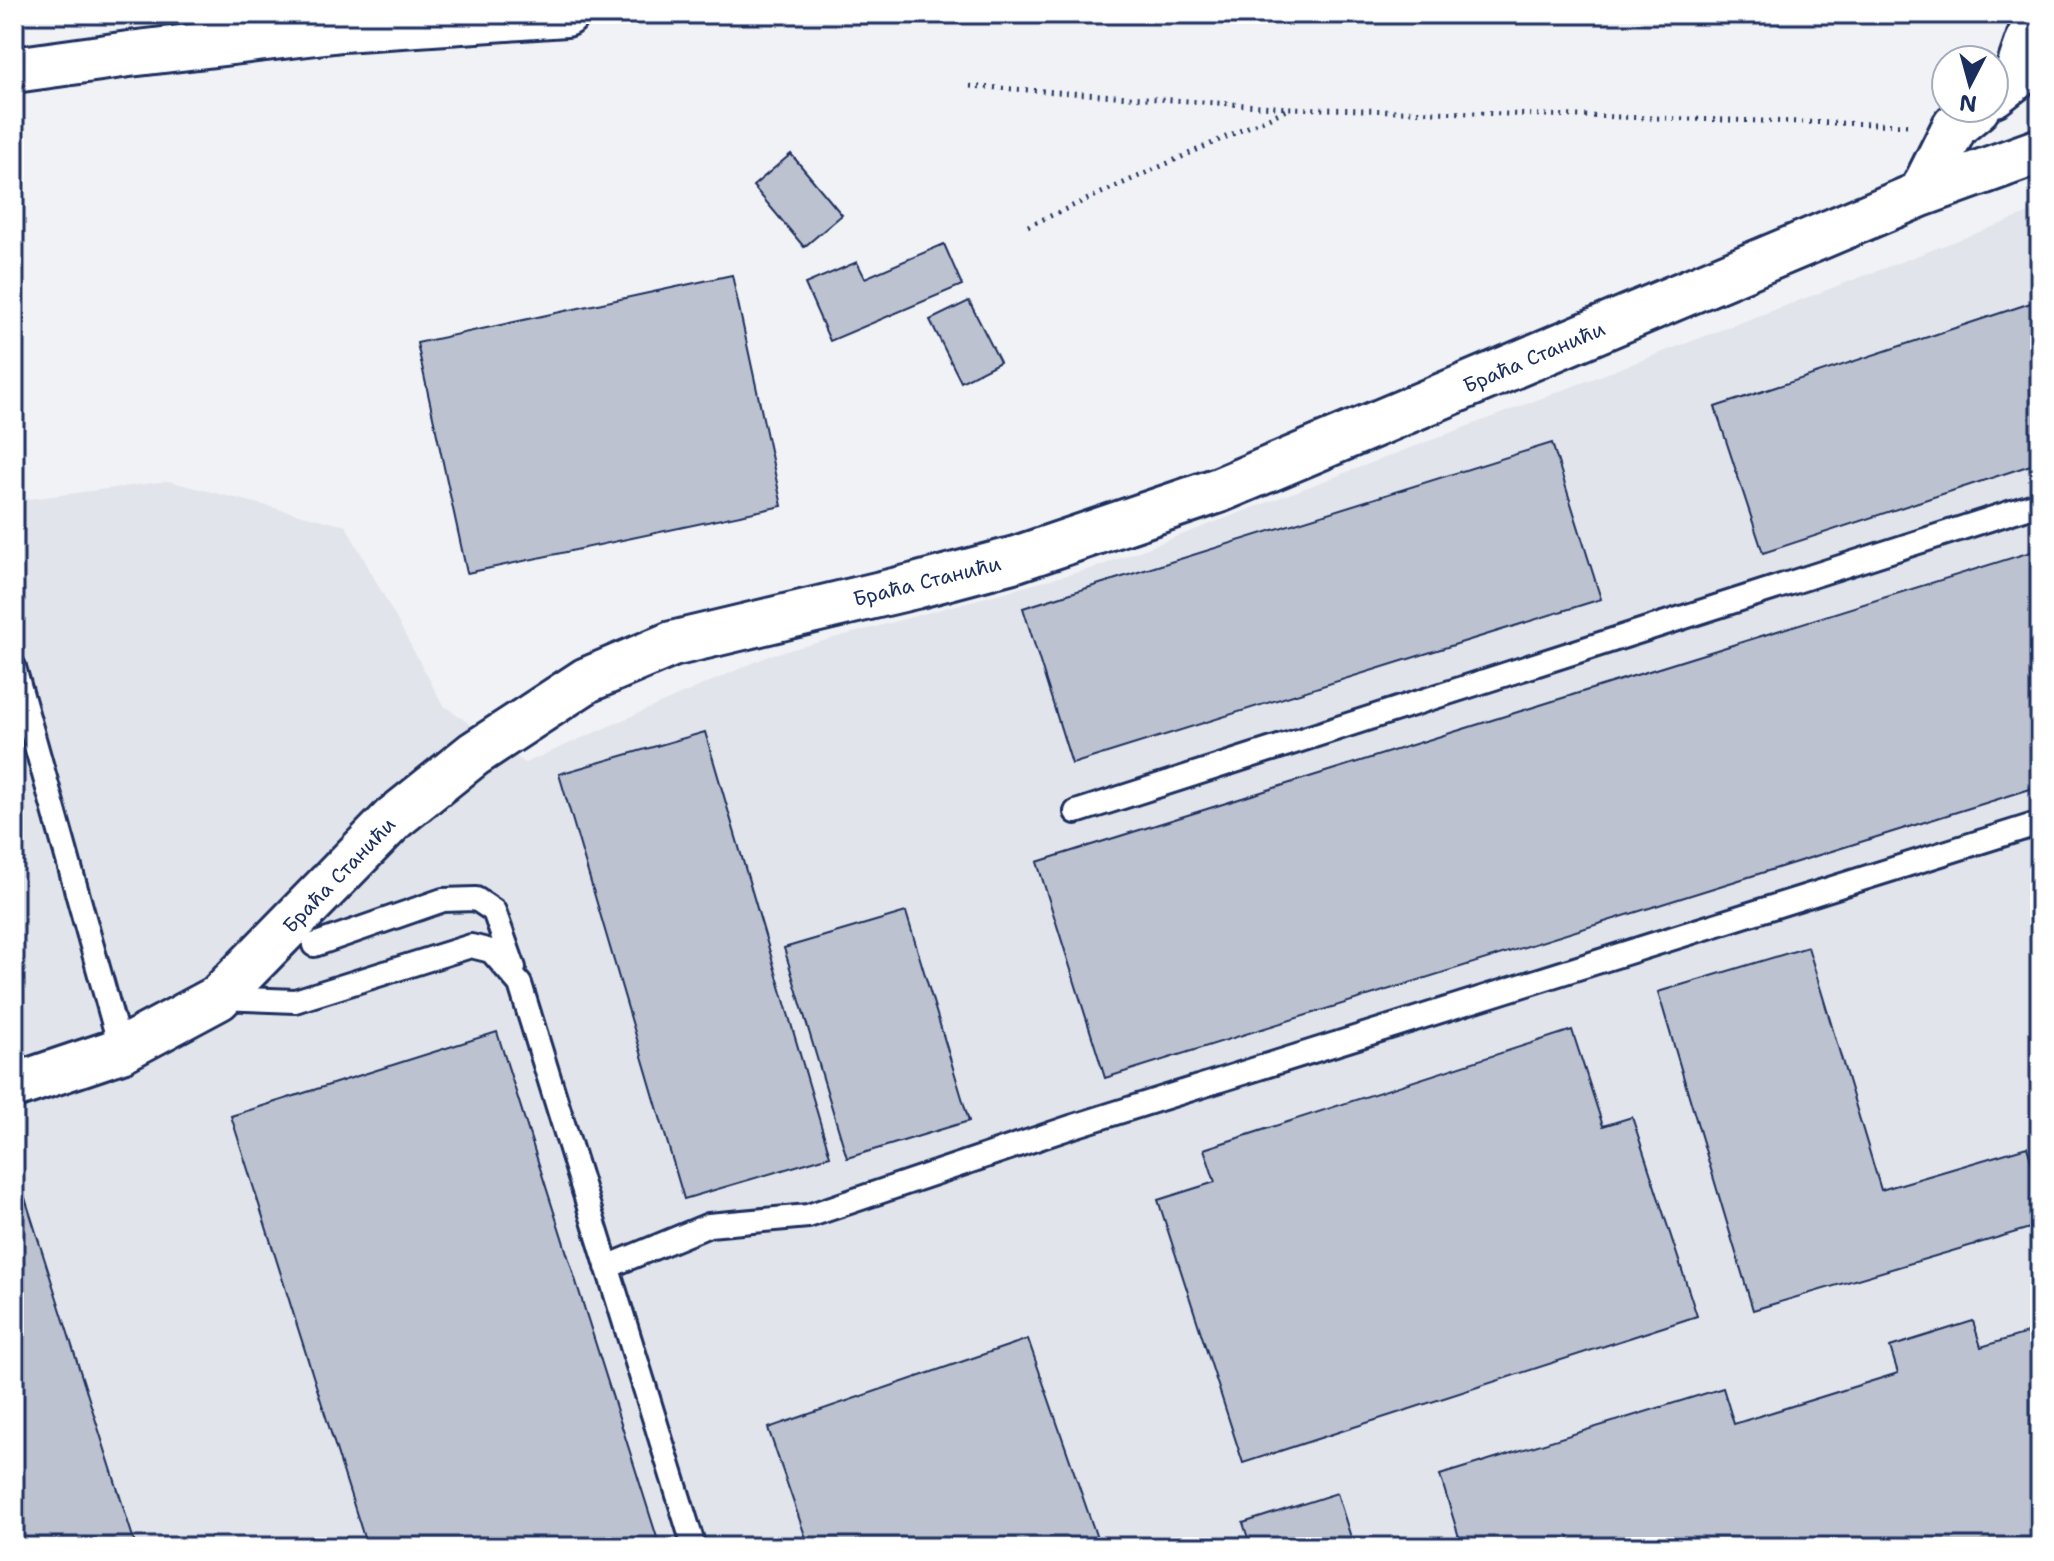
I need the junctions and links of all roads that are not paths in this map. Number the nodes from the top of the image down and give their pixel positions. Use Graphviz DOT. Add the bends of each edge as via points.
graph roads {
  1 [pos="566,14"];
  2 [pos="2034,14"];
  3 [pos="14,70"];
  4 [pos="2010,82"];
  5 [pos="1962,124"];
  6 [pos="2040,151"];
  7 [pos="1921,194"];
  8 [pos="2040,503"];
  9 [pos="14,667"];
  10 [pos="1076,812"];
  11 [pos="2040,823"];
  12 [pos="314,945"];
  13 [pos="520,984"];
  14 [pos="218,998"];
  15 [pos="121,1050"];
  16 [pos="14,1086"];
  17 [pos="607,1267"];
  18 [pos="694,1547"];
  1 -- 3 [label="street" via="342,29"];
  2 -- 4 [label="street" via="2016,77"];
  5 -- 7 [label="street"];
  6 -- 7 [label="street, Браћа Станићи"];
  7 -- 14 [label="street, Браћа Станићи" via="1219,490 1016,559 672,644 587,680 474,754 394,818"];
  8 -- 10 [label="lane"];
  9 -- 15 [label="lane"];
  11 -- 17 [label="lane" via="1089,1122 808,1216 709,1225"];
  12 -- 13 [label="lane" via="443,900 476,899 494,911"];
  13 -- 14 [label="lane" via="491,951 471,946 295,1001"];
  13 -- 17 [label="lane"];
  14 -- 15 [label="street, Браћа Станићи"];
  15 -- 16 [label="street, Браћа Станићи"];
  17 -- 18 [label="lane"];
}
